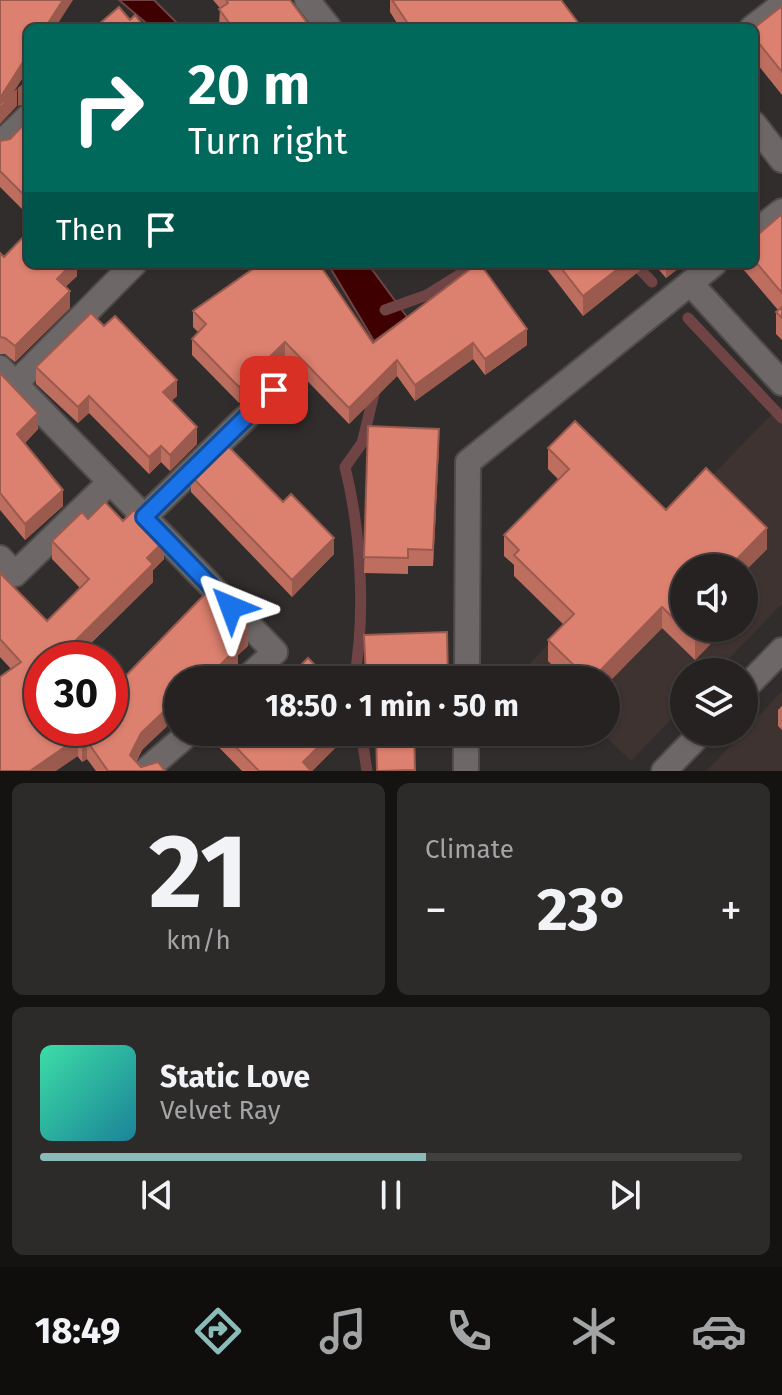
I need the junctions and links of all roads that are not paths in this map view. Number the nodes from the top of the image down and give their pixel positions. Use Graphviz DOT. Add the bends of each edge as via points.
graph roads {
  1 [pos="307,0"];
  2 [pos="782,5"];
  3 [pos="326,24"];
  4 [pos="757,24"];
  5 [pos="24,121"];
  6 [pos="758,129"];
  7 [pos="0,144"];
  8 [pos="782,160"];
  9 [pos="782,211"];
  10 [pos="758,230"];
  11 [pos="129,268"];
  12 [pos="709,268"];
  13 [pos="690,283"];
  14 [pos="7,376"];
  15 [pos="782,383"];
  16 [pos="274,390"];
  17 [pos="110,482"];
  18 [pos="144,517"];
  19 [pos="0,558"];
  20 [pos="782,650"];
  21 [pos="260,666"];
  22 [pos="467,666"];
  23 [pos="758,675"];
  24 [pos="174,746"];
  25 [pos="466,746"];
  26 [pos="688,746"];
  27 [pos="145,771"];
  28 [pos="466,771"];
  29 [pos="664,771"];
  1 -- 3 [label="street"];
  2 -- 4 [label="street"];
  5 -- 7 [label="street"];
  6 -- 8 [label="street"];
  9 -- 10 [label="street"];
  11 -- 14 [label="street"];
  12 -- 13 [label="street"];
  13 -- 15 [label="street"];
  13 -- 22 [label="street" via="468,462"];
  14 -- 17 [label="street"];
  16 -- 18 [label="street"];
  17 -- 18 [label="street"];
  17 -- 19 [label="street" via="15,574"];
  18 -- 21 [label="street" via="275,652"];
  20 -- 23 [label="street"];
  24 -- 27 [label="street"];
  25 -- 28 [label="street"];
  26 -- 29 [label="street"];
}
